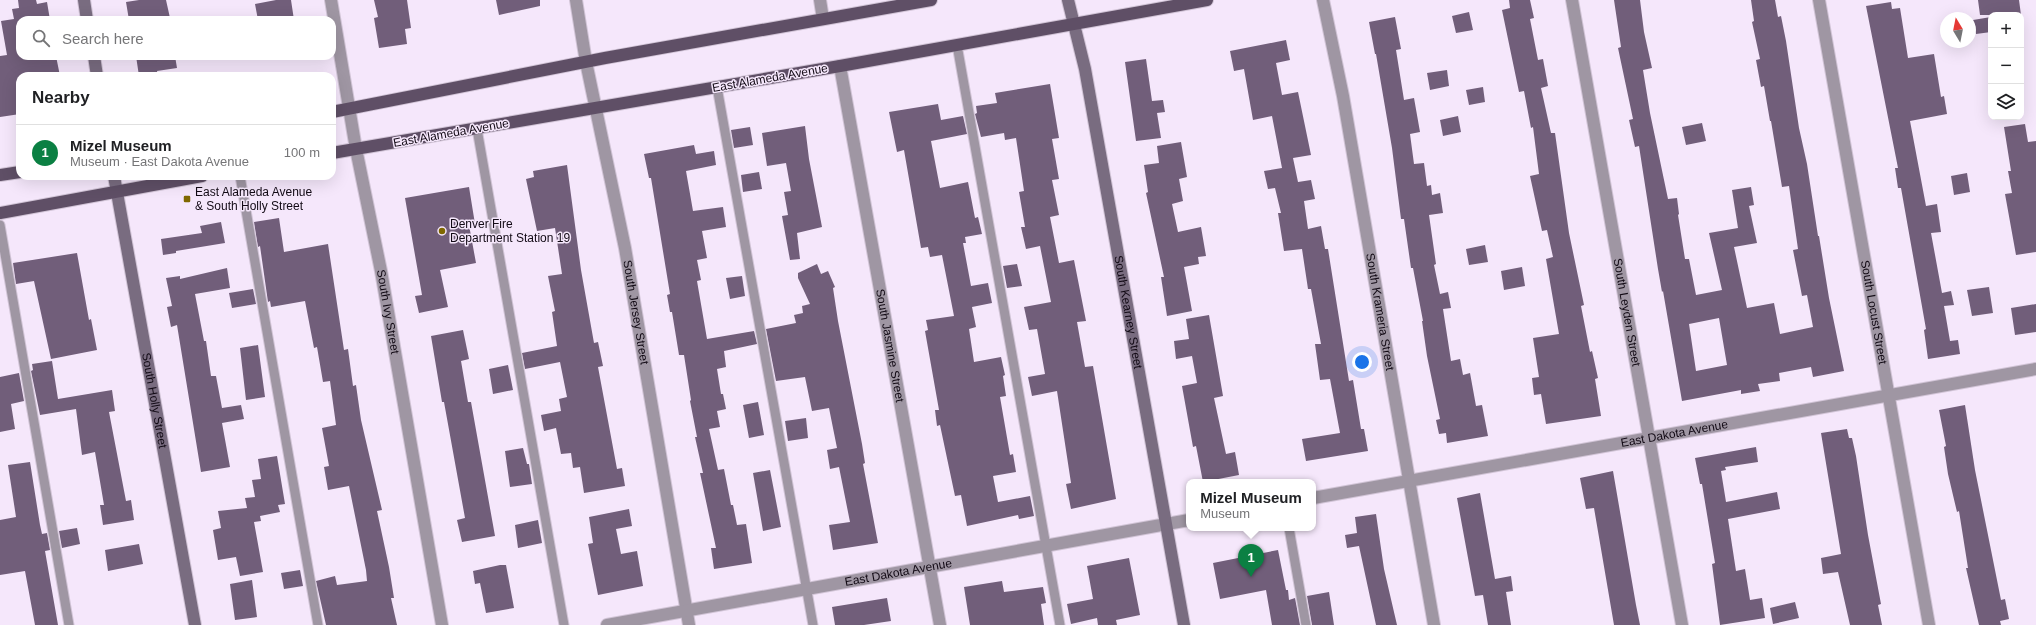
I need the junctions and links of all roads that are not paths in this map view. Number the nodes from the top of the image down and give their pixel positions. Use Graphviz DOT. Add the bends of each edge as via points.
graph roads {
  1 [pos="84,0"];
  2 [pos="331,0"];
  3 [pos="576,0"];
  4 [pos="820,0"];
  5 [pos="931,0"];
  6 [pos="1068,0"];
  7 [pos="1207,0"];
  8 [pos="1323,0"];
  9 [pos="1572,0"];
  10 [pos="1820,0"];
  11 [pos="86,16"];
  12 [pos="334,16"];
  13 [pos="823,19"];
  14 [pos="1074,24"];
  15 [pos="336,29"];
  16 [pos="957,45"];
  17 [pos="95,60"];
  18 [pos="586,62"];
  19 [pos="840,66"];
  20 [pos="96,72"];
  21 [pos="717,87"];
  22 [pos="597,108"];
  23 [pos="350,109"];
  24 [pos="336,111"];
  25 [pos="477,129"];
  26 [pos="356,149"];
  27 [pos="336,152"];
  28 [pos="16,173"];
  29 [pos="0,175"];
  30 [pos="115,180"];
  31 [pos="179,180"];
  32 [pos="241,180"];
  33 [pos="117,191"];
  34 [pos="0,213"];
  35 [pos="0,225"];
  36 [pos="2036,369"];
  37 [pos="1889,395"];
  38 [pos="1648,437"];
  39 [pos="1409,481"];
  40 [pos="1316,497"];
  41 [pos="1186,521"];
  42 [pos="1166,524"];
  43 [pos="1290,531"];
  44 [pos="1046,546"];
  45 [pos="930,567"];
  46 [pos="806,589"];
  47 [pos="686,611"];
  48 [pos="69,625"];
  49 [pos="195,625"];
  50 [pos="318,625"];
  51 [pos="442,625"];
  52 [pos="564,625"];
  53 [pos="607,625"];
  54 [pos="689,625"];
  55 [pos="813,625"];
  56 [pos="940,625"];
  57 [pos="1060,625"];
  58 [pos="1184,625"];
  59 [pos="1306,625"];
  60 [pos="1434,625"];
  61 [pos="1682,625"];
  62 [pos="1930,625"];
  1 -- 11 [label="street"];
  2 -- 12 [label="street, South Ivy Street"];
  3 -- 18 [label="street, South Jersey Street"];
  4 -- 13 [label="street"];
  5 -- 13 [label="main road"];
  6 -- 14 [label="street, South Kearney Street"];
  7 -- 14 [label="main road, East Alameda Avenue"];
  8 -- 39 [label="street, South Krameria Street" via="1343,96"];
  9 -- 38 [label="street, South Leyden Street"];
  10 -- 37 [label="street, South Locust Street"];
  13 -- 18 [label="main road"];
  14 -- 16 [label="main road, East Alameda Avenue"];
  14 -- 42 [label="street, South Kearney Street" via="1085,69"];
  15 -- 23 [label="street, South Ivy Street"];
  16 -- 19 [label="main road, East Alameda Avenue"];
  16 -- 44 [label="lane"];
  17 -- 20 [label="street"];
  18 -- 22 [label="street, South Jersey Street"];
  18 -- 23 [label="main road"];
  19 -- 21 [label="main road, East Alameda Avenue"];
  19 -- 45 [label="street, South Jasmine Street"];
  21 -- 22 [label="main road, East Alameda Avenue"];
  21 -- 46 [label="lane"];
  22 -- 25 [label="main road, East Alameda Avenue"];
  22 -- 47 [label="street, South Jersey Street" via="625,248"];
  23 -- 24 [label="main road"];
  23 -- 26 [label="street, South Ivy Street"];
  25 -- 26 [label="main road, East Alameda Avenue"];
  25 -- 52 [label="lane"];
  26 -- 27 [label="main road, East Alameda Avenue"];
  26 -- 51 [label="street, South Ivy Street" via="381,271"];
  28 -- 29 [label="main road"];
  30 -- 33 [label="street, South Holly Street"];
  31 -- 33 [label="main road"];
  32 -- 50 [label="lane"];
  33 -- 34 [label="main road"];
  33 -- 49 [label="street, South Holly Street"];
  35 -- 48 [label="lane"];
  36 -- 37 [label="street, East Dakota Avenue"];
  37 -- 38 [label="street, East Dakota Avenue"];
  37 -- 62 [label="street, South Locust Street"];
  38 -- 39 [label="street, East Dakota Avenue"];
  38 -- 61 [label="street, South Leyden Street"];
  39 -- 40 [label="street, East Dakota Avenue"];
  39 -- 60 [label="street, South Krameria Street"];
  41 -- 42 [label="street, East Dakota Avenue"];
  42 -- 44 [label="street, East Dakota Avenue"];
  42 -- 58 [label="street, South Kearney Street"];
  43 -- 59 [label="lane"];
  44 -- 45 [label="street, East Dakota Avenue"];
  44 -- 57 [label="lane"];
  45 -- 46 [label="street, East Dakota Avenue"];
  45 -- 56 [label="street, South Jasmine Street"];
  46 -- 47 [label="street, East Dakota Avenue"];
  46 -- 55 [label="lane"];
  47 -- 53 [label="street, East Dakota Avenue"];
  47 -- 54 [label="street, South Jersey Street"];
}
